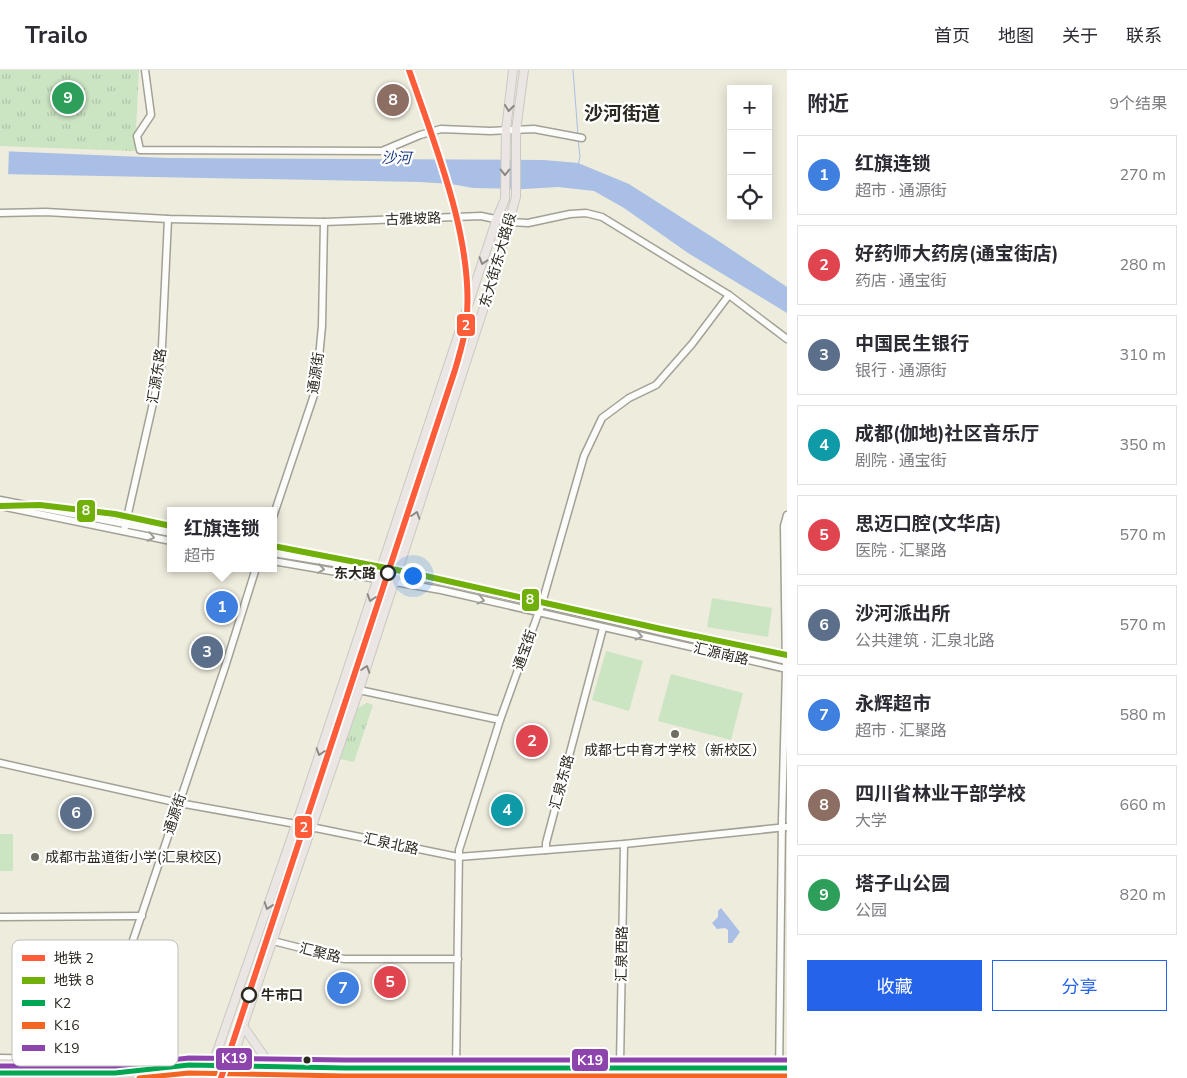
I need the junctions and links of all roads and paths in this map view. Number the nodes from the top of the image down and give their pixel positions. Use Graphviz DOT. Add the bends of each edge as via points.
graph roads {
  1 [pos="145,70"];
  2 [pos="513,70"];
  3 [pos="524,70"];
  4 [pos="506,130"];
  5 [pos="516,130"];
  6 [pos="582,138"];
  7 [pos="0,213"];
  8 [pos="497,218"];
  9 [pos="168,219"];
  10 [pos="324,222"];
  11 [pos="509,222"];
  12 [pos="729,295"];
  13 [pos="787,339"];
  14 [pos="0,500"];
  15 [pos="0,506"];
  16 [pos="276,507"];
  17 [pos="787,515"];
  18 [pos="124,527"];
  19 [pos="167,532"];
  20 [pos="167,540"];
  21 [pos="277,554"];
  22 [pos="277,562"];
  23 [pos="381,570"];
  24 [pos="255,572"];
  25 [pos="397,573"];
  26 [pos="377,579"];
  27 [pos="394,582"];
  28 [pos="541,604"];
  29 [pos="538,613"];
  30 [pos="603,628"];
  31 [pos="786,661"];
  32 [pos="787,669"];
  33 [pos="359,690"];
  34 [pos="500,720"];
  35 [pos="0,763"];
  36 [pos="179,803"];
  37 [pos="296,824"];
  38 [pos="312,827"];
  39 [pos="784,827"];
  40 [pos="624,844"];
  41 [pos="546,850"];
  42 [pos="458,857"];
  43 [pos="142,916"];
  44 [pos="0,917"];
  45 [pos="133,940"];
  46 [pos="273,941"];
  47 [pos="458,959"];
  48 [pos="243,1026"];
  49 [pos="268,1062"];
  50 [pos="325,1062"];
  51 [pos="231,1063"];
  52 [pos="456,1064"];
  53 [pos="178,1066"];
  54 [pos="121,1067"];
  55 [pos="212,1067"];
  56 [pos="0,1070"];
  57 [pos="618,1071"];
  58 [pos="782,1073"];
  59 [pos="0,1076"];
  60 [pos="456,1077"];
  61 [pos="708,1077"];
  62 [pos="55,1078"];
  63 [pos="61,1078"];
  64 [pos="209,1078"];
  65 [pos="227,1078"];
  66 [pos="246,1078"];
  67 [pos="316,1078"];
  1 -- 4 [label="street" via="151,115 137,136 140,150 382,151 441,129"];
  2 -- 4 [label="main road, one-way"];
  3 -- 5 [label="main road, 东大街东大路段"];
  4 -- 5 [label="street"];
  4 -- 8 [label="main road, 东大街东大路段, one-way" via="505,199"];
  5 -- 6 [label="street" via="534,129"];
  5 -- 11 [label="main road, 东大街东大路段" via="516,197"];
  7 -- 9 [label="street, 古雅坡路" via="46,212"];
  8 -- 10 [label="street, 古雅坡路"];
  8 -- 11 [label="street, 古雅坡路"];
  8 -- 23 [label="main road, 东大街东大路段, one-way"];
  9 -- 10 [label="street, 古雅坡路"];
  9 -- 18 [label="street, 汇源东路" via="161,368"];
  10 -- 16 [label="street, 通源街" via="322,326 316,389"];
  11 -- 12 [label="street, 古雅坡路" via="528,223 586,213 602,217"];
  25 -- 11 [label="main road, 东大街东大路段, one-way"];
  12 -- 13 [label="street, 古雅坡路"];
  12 -- 28 [label="street, 通宝街" via="656,385 629,398 602,418 584,456"];
  14 -- 18 [label="street"];
  15 -- 18 [label="street"];
  17 -- 31 [label="street" via="784,526"];
  18 -- 19 [label="street"];
  18 -- 20 [label="street, one-way"];
  21 -- 23 [label="street, 汇源南路"];
  22 -- 26 [label="street, 汇源南路, one-way"];
  23 -- 25 [label="street, 汇源南路"];
  23 -- 26 [label="main road, 东大街东大路段"];
  24 -- 36 [label="street, 通源街"];
  25 -- 27 [label="main road, 东大街东大路段"];
  25 -- 28 [label="street, 汇源南路"];
  26 -- 27 [label="street, 汇源南路"];
  26 -- 37 [label="main road, 东大街东大路段, one-way"];
  27 -- 29 [label="street, 汇源南路, one-way"];
  33 -- 27 [label="main road, 东大街东大路段, one-way"];
  28 -- 29 [label="street, 通宝街"];
  28 -- 31 [label="street, 汇源南路"];
  29 -- 30 [label="street, 汇源南路"];
  29 -- 34 [label="street, 通宝街"];
  30 -- 32 [label="street, 汇源南路, one-way"];
  30 -- 41 [label="street, 汇泉东路"];
  31 -- 32 [label="street"];
  32 -- 39 [label="street"];
  33 -- 34 [label="street"];
  33 -- 38 [label="main road, 东大街东大路段"];
  34 -- 42 [label="street, 通宝街"];
  35 -- 36 [label="street, 汇泉北路"];
  36 -- 37 [label="street, 汇泉北路"];
  36 -- 43 [label="street, 通源街"];
  37 -- 38 [label="street, 汇泉北路"];
  37 -- 55 [label="main road, 东大街东大路段, one-way"];
  38 -- 42 [label="street, 汇泉北路"];
  38 -- 46 [label="main road, 东大街东大路段"];
  39 -- 40 [label="street, 汇泉北路"];
  39 -- 58 [label="street"];
  40 -- 41 [label="street, 汇泉北路"];
  40 -- 57 [label="street, 汇泉西路"];
  41 -- 42 [label="street, 汇泉北路"];
  42 -- 47 [label="street, 通宝街"];
  43 -- 44 [label="street"];
  43 -- 45 [label="street, 通源街"];
  46 -- 47 [label="street, 汇聚路" via="344,959"];
  46 -- 48 [label="main road, 东大街东大路段"];
  47 -- 52 [label="street, 通宝街"];
  48 -- 49 [label="main road"];
  48 -- 51 [label="main road, 东大街东大路段"];
  49 -- 50 [label="main road"];
  49 -- 51 [label="main road"];
  50 -- 52 [label="main road" via="339,1065"];
  50 -- 57 [label="highway, bridge" via="544,1061"];
  51 -- 55 [label="main road"];
  51 -- 65 [label="main road, 东大街东大路段"];
  52 -- 57 [label="main road"];
  52 -- 60 [label="street, 通宝街"];
  53 -- 57 [label="highway, bridge"];
  54 -- 55 [label="main road"];
  54 -- 56 [label="main road"];
  55 -- 64 [label="main road, 东大街东大路段"];
  57 -- 58 [label="highway, bridge"];
  57 -- 60 [label="main road"];
  57 -- 61 [label="main road"];
  58 -- 61 [label="main road"];
  59 -- 62 [label="main road"];
  59 -- 67 [label="highway, bridge" via="246,1075"];
  60 -- 66 [label="main road"];
  62 -- 63 [label="main road"];
}
